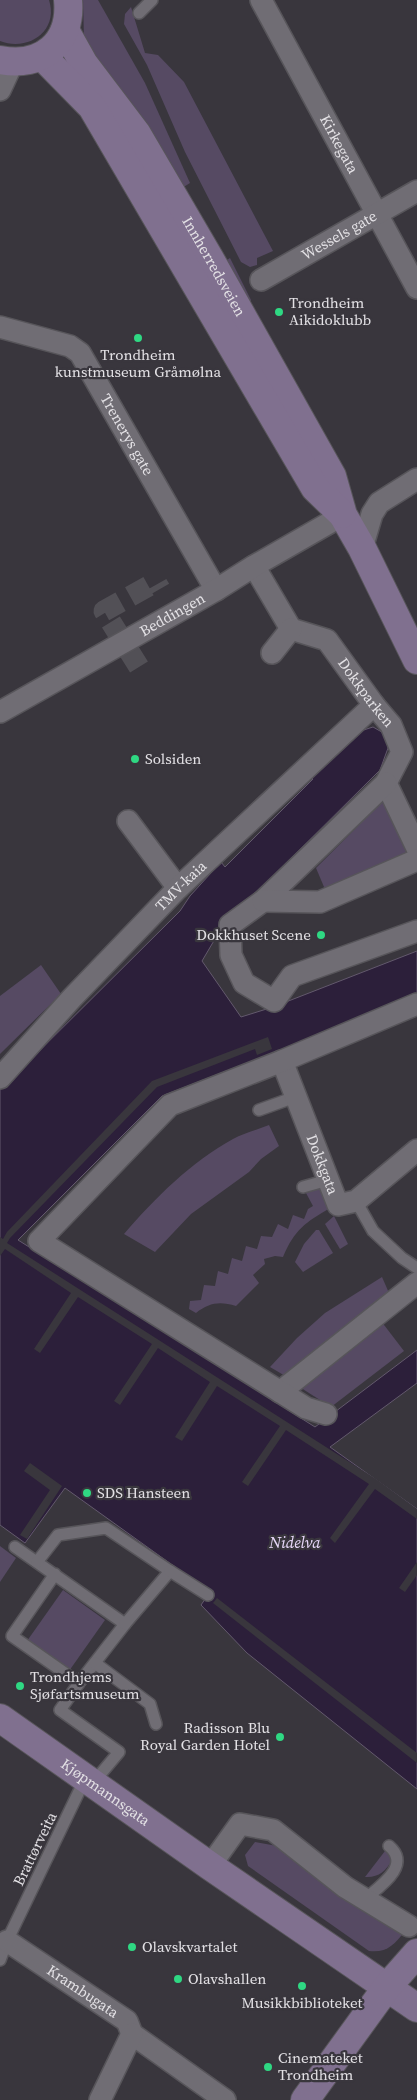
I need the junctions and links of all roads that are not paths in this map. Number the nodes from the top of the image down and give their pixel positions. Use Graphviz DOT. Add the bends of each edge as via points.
graph roads {
  1 [pos="68,0"];
  2 [pos="152,0"];
  3 [pos="261,0"];
  4 [pos="139,14"];
  5 [pos="65,30"];
  6 [pos="42,56"];
  7 [pos="7,61"];
  8 [pos="0,90"];
  9 [pos="417,191"];
  10 [pos="377,215"];
  11 [pos="261,280"];
  12 [pos="417,288"];
  13 [pos="0,327"];
  14 [pos="417,479"];
  15 [pos="343,514"];
  16 [pos="362,548"];
  17 [pos="254,566"];
  18 [pos="216,590"];
  19 [pos="291,629"];
  20 [pos="272,653"];
  21 [pos="417,660"];
  22 [pos="374,705"];
  23 [pos="0,712"];
  24 [pos="386,783"];
  25 [pos="128,822"];
  26 [pos="417,848"];
  27 [pos="417,860"];
  28 [pos="178,888"];
  29 [pos="263,901"];
  30 [pos="417,932"];
  31 [pos="417,1004"];
  32 [pos="282,1061"];
  33 [pos="0,1078"];
  34 [pos="296,1097"];
  35 [pos="259,1110"];
  36 [pos="417,1150"];
  37 [pos="328,1180"];
  38 [pos="303,1187"];
  39 [pos="356,1201"];
  40 [pos="417,1268"];
  41 [pos="417,1283"];
  42 [pos="280,1392"];
  43 [pos="326,1414"];
  44 [pos="15,1546"];
  45 [pos="37,1562"];
  46 [pos="170,1571"];
  47 [pos="55,1574"];
  48 [pos="208,1595"];
  49 [pos="125,1624"];
  50 [pos="95,1663"];
  51 [pos="79,1683"];
  52 [pos="0,1718"];
  53 [pos="156,1724"];
  54 [pos="89,1780"];
  55 [pos="389,1846"];
  56 [pos="210,1866"];
  57 [pos="364,1900"];
  58 [pos="409,1926"];
  59 [pos="4,1951"];
  60 [pos="417,1953"];
  61 [pos="387,1988"];
  62 [pos="417,2008"];
  63 [pos="132,2034"];
  64 [pos="100,2100"];
  65 [pos="225,2100"];
  66 [pos="305,2100"];
  1 -- 5 [label="main road"];
  2 -- 4 [label="lane"];
  3 -- 10 [label="street, Kirkegata"];
  5 -- 6 [label="main road"];
  5 -- 15 [label="main road, Innherredsveien" via="84,64 137,134 210,259 332,476"];
  6 -- 7 [label="main road" via="33,60"];
  6 -- 15 [label="main road, Innherredsveien" via="92,107 315,488"];
  7 -- 8 [label="street"];
  9 -- 10 [label="street, Wessels gate"];
  10 -- 11 [label="street, Wessels gate"];
  10 -- 12 [label="street, Kirkegata"];
  13 -- 18 [label="street, Trenerys gate" via="70,346 80,353 109,414"];
  14 -- 16 [label="street" via="380,503 372,514"];
  15 -- 16 [label="main road, Innherredsveien"];
  15 -- 17 [label="street, Beddingen"];
  16 -- 21 [label="main road, Innherredsveien"];
  17 -- 18 [label="street, Beddingen"];
  17 -- 19 [label="street"];
  18 -- 23 [label="street, Beddingen"];
  19 -- 20 [label="street"];
  19 -- 22 [label="street, Dokkparken" via="328,640"];
  22 -- 24 [label="street, Dokkparken" via="391,725 402,752"];
  22 -- 28 [label="street, TMV-kaia"];
  24 -- 26 [label="street"];
  24 -- 29 [label="street, Dokkparken"];
  25 -- 28 [label="street"];
  27 -- 29 [label="street" via="320,902"];
  28 -- 33 [label="street, TMV-kaia"];
  29 -- 30 [label="street, Dokkparken" via="230,925 231,955 244,982 274,1001 292,976"];
  31 -- 32 [label="street"];
  32 -- 34 [label="street, Dokkgata"];
  32 -- 42 [label="street" via="170,1105 39,1241"];
  34 -- 35 [label="lane"];
  34 -- 37 [label="street, Dokkgata"];
  36 -- 39 [label="street, Dokkgata"];
  37 -- 38 [label="lane"];
  37 -- 39 [label="street, Dokkgata" via="338,1205"];
  39 -- 40 [label="lane" via="373,1232"];
  41 -- 42 [label="street"];
  42 -- 43 [label="street" via="306,1408"];
  44 -- 45 [label="lane"];
  45 -- 46 [label="lane" via="58,1535 106,1528"];
  45 -- 47 [label="lane"];
  46 -- 48 [label="lane"];
  46 -- 49 [label="lane"];
  47 -- 49 [label="lane"];
  47 -- 51 [label="lane" via="12,1636"];
  49 -- 50 [label="lane"];
  50 -- 51 [label="lane"];
  50 -- 53 [label="lane" via="150,1704"];
  51 -- 54 [label="lane, Brattørveita" via="60,1710 119,1752"];
  52 -- 54 [label="main road, Kjøpmannsgata"];
  54 -- 56 [label="main road, Kjøpmannsgata"];
  54 -- 59 [label="lane, Brattørveita"];
  55 -- 57 [label="lane" via="397,1858 392,1877"];
  56 -- 57 [label="street" via="240,1824 273,1830"];
  56 -- 61 [label="main road, Kjøpmannsgata"];
  57 -- 58 [label="street"];
  59 -- 63 [label="street, Krambugata" via="127,2021"];
  60 -- 61 [label="main road"];
  61 -- 62 [label="main road, Kjøpmannsgata"];
  61 -- 66 [label="main road"];
  63 -- 64 [label="street"];
  63 -- 65 [label="street, Krambugata"];
}
